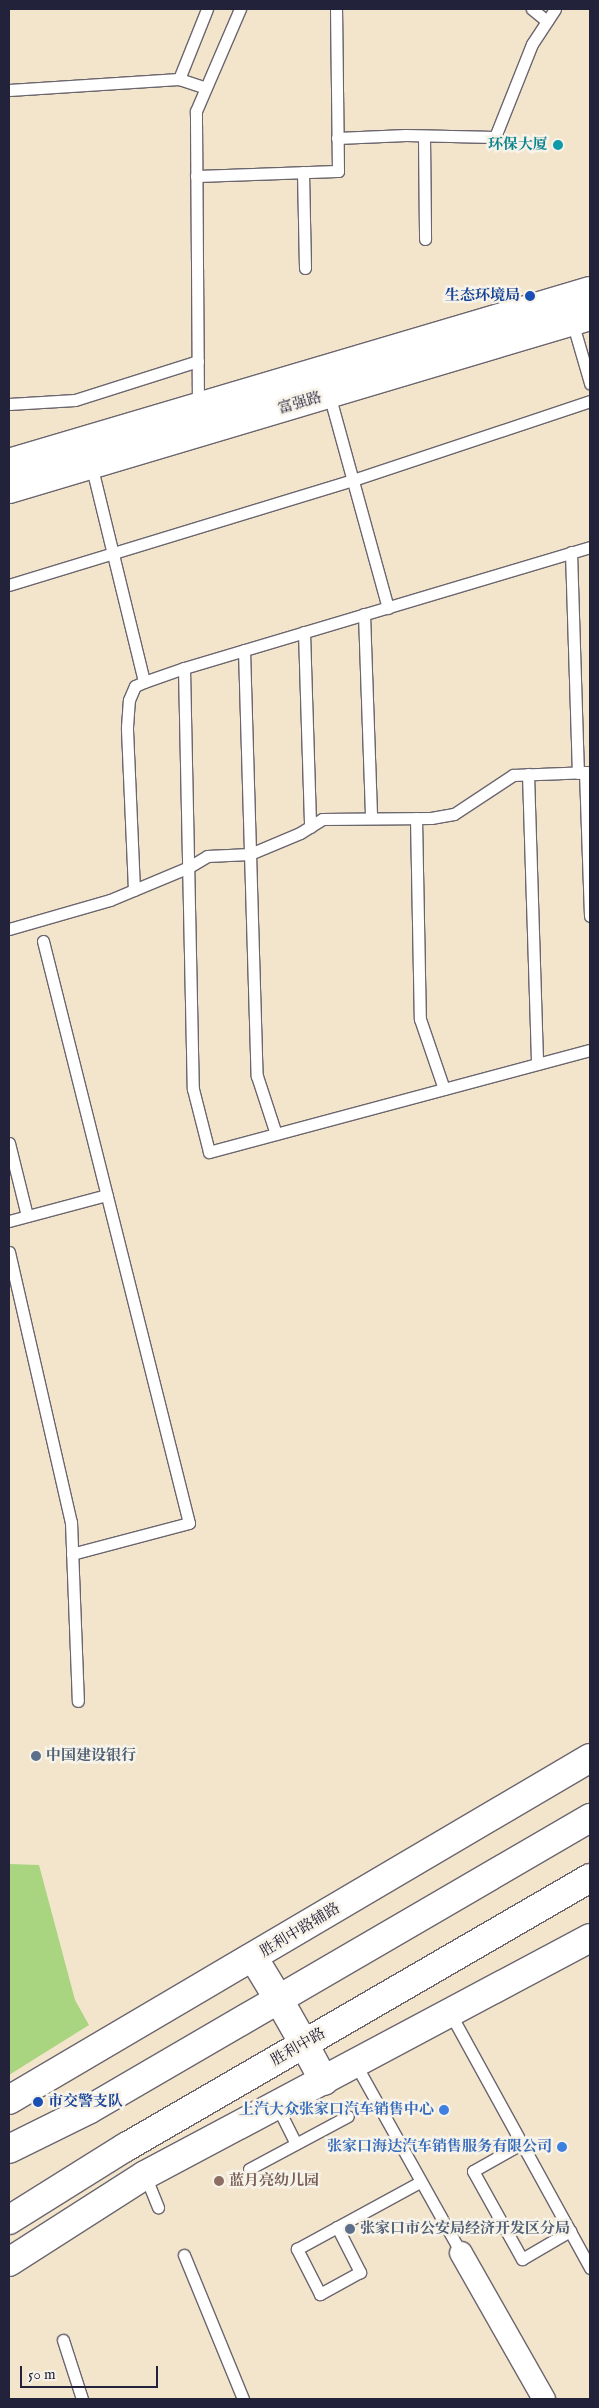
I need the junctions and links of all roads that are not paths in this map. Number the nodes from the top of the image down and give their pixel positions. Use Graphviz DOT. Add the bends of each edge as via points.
graph roads {
  1 [pos="207,9"];
  2 [pos="240,9"];
  3 [pos="336,9"];
  4 [pos="532,9"];
  5 [pos="555,9"];
  6 [pos="547,21"];
  7 [pos="179,79"];
  8 [pos="206,88"];
  9 [pos="9,90"];
  10 [pos="424,137"];
  11 [pos="337,138"];
  12 [pos="302,172"];
  13 [pos="196,176"];
  14 [pos="425,239"];
  15 [pos="305,268"];
  16 [pos="590,291"];
  17 [pos="581,319"];
  18 [pos="198,361"];
  19 [pos="590,383"];
  20 [pos="329,394"];
  21 [pos="590,401"];
  22 [pos="9,404"];
  23 [pos="198,408"];
  24 [pos="9,463"];
  25 [pos="91,464"];
  26 [pos="353,480"];
  27 [pos="9,489"];
  28 [pos="590,547"];
  29 [pos="571,552"];
  30 [pos="113,553"];
  31 [pos="9,585"];
  32 [pos="388,608"];
  33 [pos="364,614"];
  34 [pos="304,632"];
  35 [pos="244,650"];
  36 [pos="184,668"];
  37 [pos="144,682"];
  38 [pos="584,772"];
  39 [pos="528,774"];
  40 [pos="371,818"];
  41 [pos="416,818"];
  42 [pos="310,827"];
  43 [pos="250,854"];
  44 [pos="189,867"];
  45 [pos="134,890"];
  46 [pos="590,916"];
  47 [pos="9,929"];
  48 [pos="43,941"];
  49 [pos="590,1050"];
  50 [pos="537,1064"];
  51 [pos="444,1089"];
  52 [pos="276,1134"];
  53 [pos="9,1143"];
  54 [pos="107,1195"];
  55 [pos="27,1216"];
  56 [pos="9,1221"];
  57 [pos="9,1252"];
  58 [pos="72,1554"];
  59 [pos="78,1702"];
  60 [pos="590,1758"];
  61 [pos="590,1818"];
  62 [pos="590,1878"];
  63 [pos="590,1938"];
  64 [pos="253,1957"];
  65 [pos="279,2000"];
  66 [pos="450,2014"];
  67 [pos="304,2044"];
  68 [pos="356,2065"];
  69 [pos="324,2081"];
  70 [pos="9,2100"];
  71 [pos="277,2106"];
  72 [pos="90,2109"];
  73 [pos="348,2116"];
  74 [pos="9,2129"];
  75 [pos="296,2144"];
  76 [pos="521,2144"];
  77 [pos="126,2147"];
  78 [pos="9,2149"];
  79 [pos="249,2169"];
  80 [pos="145,2175"];
  81 [pos="420,2182"];
  82 [pos="158,2208"];
  83 [pos="14,2219"];
  84 [pos="337,2228"];
  85 [pos="570,2231"];
  86 [pos="586,2249"];
  87 [pos="461,2254"];
  88 [pos="184,2255"];
  89 [pos="9,2262"];
  90 [pos="590,2268"];
  91 [pos="63,2340"];
  92 [pos="82,2399"];
  93 [pos="243,2399"];
  94 [pos="544,2399"];
  1 -- 7 [label="lane"];
  2 -- 8 [label="lane"];
  3 -- 11 [label="lane"];
  4 -- 6 [label="lane"];
  5 -- 6 [label="lane"];
  6 -- 10 [label="lane" via="532,44 495,137"];
  7 -- 8 [label="lane"];
  7 -- 9 [label="lane"];
  8 -- 13 [label="lane" via="196,111"];
  10 -- 11 [label="lane"];
  10 -- 14 [label="lane"];
  11 -- 12 [label="lane" via="338,171"];
  12 -- 13 [label="lane"];
  12 -- 15 [label="lane"];
  13 -- 18 [label="lane"];
  16 -- 23 [label="main road, 富强路"];
  17 -- 19 [label="lane"];
  17 -- 20 [label="main road, 富强路"];
  18 -- 22 [label="lane" via="76,400"];
  18 -- 23 [label="lane"];
  20 -- 25 [label="main road, 富强路"];
  20 -- 26 [label="lane"];
  21 -- 26 [label="lane"];
  23 -- 24 [label="main road, 富强路"];
  25 -- 27 [label="main road, 富强路"];
  25 -- 30 [label="lane"];
  26 -- 30 [label="lane"];
  26 -- 32 [label="lane"];
  28 -- 29 [label="lane"];
  29 -- 32 [label="lane"];
  29 -- 38 [label="lane"];
  30 -- 31 [label="lane"];
  30 -- 37 [label="lane"];
  32 -- 33 [label="lane"];
  33 -- 34 [label="lane"];
  33 -- 40 [label="lane"];
  34 -- 35 [label="lane"];
  34 -- 42 [label="lane"];
  35 -- 36 [label="lane"];
  35 -- 43 [label="lane"];
  36 -- 37 [label="lane"];
  36 -- 44 [label="lane"];
  37 -- 45 [label="lane" via="135,686 129,700 127,727"];
  38 -- 39 [label="lane"];
  38 -- 46 [label="lane"];
  39 -- 41 [label="lane" via="513,775 454,814"];
  39 -- 50 [label="lane"];
  40 -- 41 [label="lane"];
  40 -- 42 [label="lane" via="322,819"];
  41 -- 51 [label="lane" via="420,1019"];
  42 -- 43 [label="lane"];
  43 -- 44 [label="lane" via="207,856"];
  43 -- 52 [label="lane" via="257,1076"];
  44 -- 45 [label="lane"];
  44 -- 52 [label="lane" via="193,1089 209,1152"];
  45 -- 47 [label="lane"];
  48 -- 54 [label="lane"];
  49 -- 50 [label="lane"];
  50 -- 51 [label="lane"];
  51 -- 52 [label="lane"];
  53 -- 55 [label="lane"];
  54 -- 55 [label="lane"];
  54 -- 58 [label="lane" via="189,1523"];
  55 -- 56 [label="lane"];
  57 -- 58 [label="lane" via="71,1522"];
  58 -- 59 [label="lane"];
  60 -- 64 [label="main road, 胜利中路辅路"];
  61 -- 65 [label="main road"];
  62 -- 67 [label="main road, 胜利中路"];
  63 -- 66 [label="main road"];
  64 -- 65 [label="main road"];
  64 -- 70 [label="main road, 胜利中路辅路"];
  65 -- 67 [label="main road"];
  65 -- 72 [label="main road"];
  66 -- 68 [label="main road"];
  66 -- 76 [label="lane"];
  67 -- 69 [label="main road"];
  67 -- 77 [label="main road, 胜利中路"];
  68 -- 69 [label="main road"];
  68 -- 81 [label="lane"];
  69 -- 71 [label="main road"];
  71 -- 75 [label="lane"];
  71 -- 80 [label="main road"];
  72 -- 74 [label="main road" via="36,2126"];
  72 -- 78 [label="main road"];
  73 -- 75 [label="lane"];
  75 -- 79 [label="lane"];
  76 -- 85 [label="lane"];
  76 -- 85 [label="lane" via="473,2171 522,2258"];
  77 -- 80 [label="main road"];
  77 -- 83 [label="main road, 胜利中路"];
  80 -- 82 [label="lane"];
  80 -- 89 [label="main road"];
  81 -- 84 [label="lane"];
  81 -- 87 [label="lane"];
  84 -- 84 [label="lane" via="297,2250 320,2294 360,2272"];
  85 -- 86 [label="lane"];
  86 -- 90 [label="lane"];
  87 -- 94 [label="street"];
  88 -- 93 [label="lane"];
  91 -- 92 [label="lane"];
}
